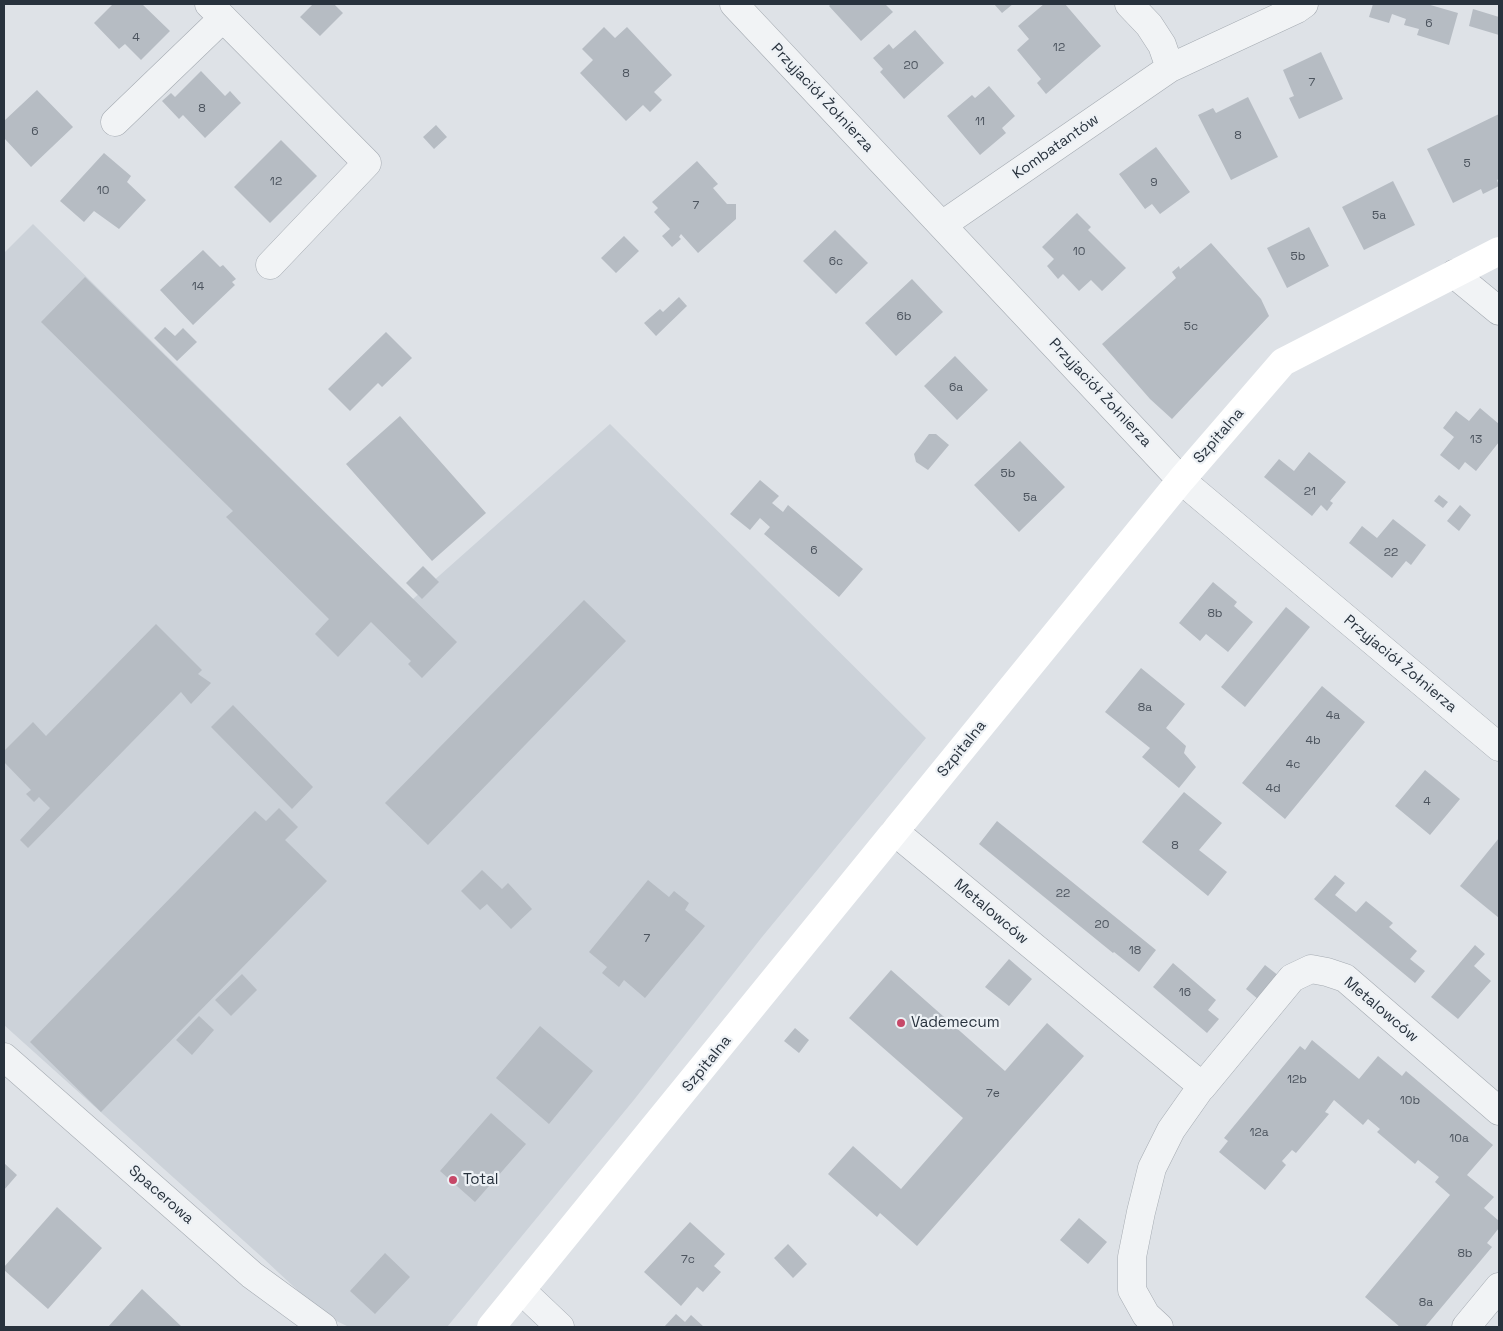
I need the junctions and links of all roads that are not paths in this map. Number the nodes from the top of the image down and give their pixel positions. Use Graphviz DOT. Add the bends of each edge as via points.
graph roads {
  1 [pos="734,4"];
  2 [pos="1129,4"];
  3 [pos="1304,4"];
  4 [pos="216,11"];
  5 [pos="1170,68"];
  6 [pos="115,122"];
  7 [pos="942,225"];
  8 [pos="1499,251"];
  9 [pos="270,265"];
  10 [pos="1454,274"];
  11 [pos="1499,311"];
  12 [pos="1181,480"];
  13 [pos="1499,747"];
  14 [pos="895,832"];
  15 [pos="4,1057"];
  16 [pos="1202,1087"];
  17 [pos="1499,1111"];
  18 [pos="1499,1287"];
  19 [pos="522,1291"];
  20 [pos="553,1321"];
  21 [pos="323,1327"];
  22 [pos="491,1327"];
  23 [pos="1159,1327"];
  24 [pos="1466,1327"];
  1 -- 7 [label="street, Przyjaciół Żołnierza"];
  2 -- 5 [label="street" via="1162,45"];
  3 -- 5 [label="street, Kombatantów"];
  4 -- 6 [label="street"];
  4 -- 9 [label="street" via="368,163"];
  5 -- 7 [label="street, Kombatantów"];
  7 -- 12 [label="street, Przyjaciół Żołnierza"];
  8 -- 10 [label="street, Szpitalna"];
  10 -- 11 [label="street"];
  10 -- 12 [label="street, Szpitalna" via="1283,362"];
  12 -- 13 [label="street, Przyjaciół Żołnierza"];
  12 -- 14 [label="street, Szpitalna"];
  14 -- 16 [label="street, Metalowców"];
  14 -- 19 [label="street, Szpitalna"];
  15 -- 21 [label="street, Spacerowa" via="252,1275"];
  16 -- 17 [label="street, Metalowców" via="1292,978 1311,969 1345,978"];
  16 -- 23 [label="street, Metalowców" via="1170,1130 1152,1168 1140,1212 1132,1257 1132,1290 1146,1315"];
  18 -- 24 [label="street"];
  19 -- 20 [label="street"];
  19 -- 22 [label="street, Szpitalna"];
}
